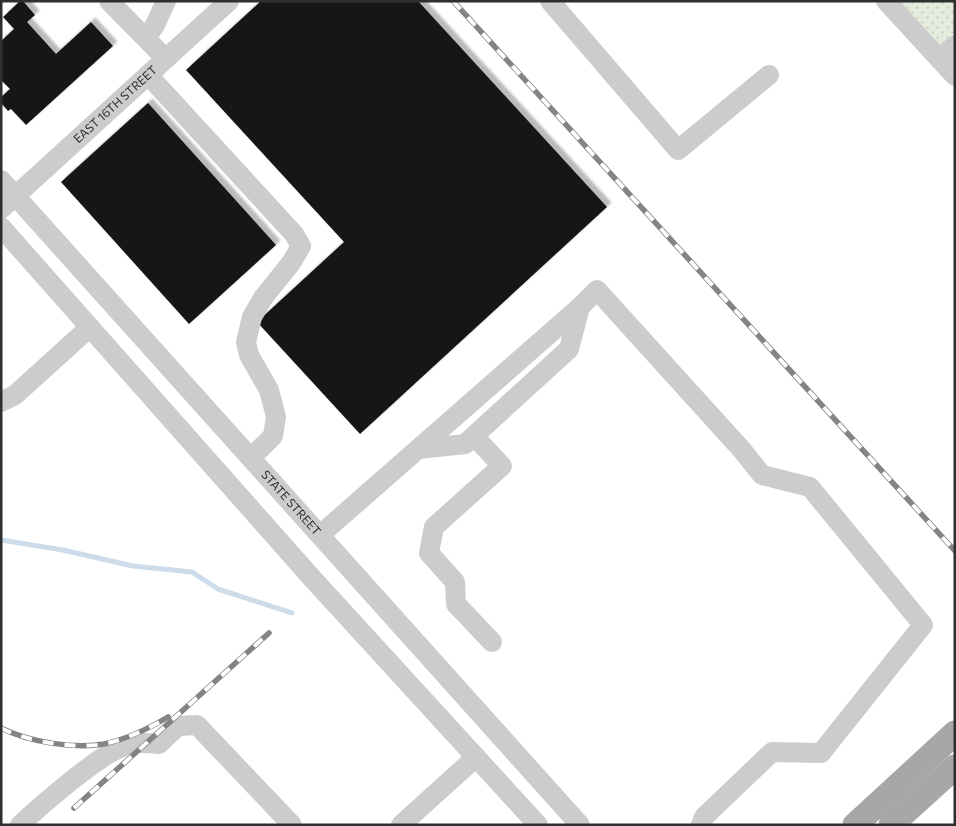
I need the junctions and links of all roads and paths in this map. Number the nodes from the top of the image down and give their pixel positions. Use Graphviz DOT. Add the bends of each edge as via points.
graph roads {
  1 [pos="109,1"];
  2 [pos="166,1"];
  3 [pos="229,1"];
  4 [pos="550,1"];
  5 [pos="886,1"];
  6 [pos="146,38"];
  7 [pos="955,45"];
  8 [pos="166,59"];
  9 [pos="939,59"];
  10 [pos="148,75"];
  11 [pos="769,75"];
  12 [pos="955,76"];
  13 [pos="1,180"];
  14 [pos="8,202"];
  15 [pos="1,227"];
  16 [pos="580,307"];
  17 [pos="90,327"];
  18 [pos="1,402"];
  19 [pos="474,436"];
  20 [pos="419,448"];
  21 [pos="251,458"];
  22 [pos="320,535"];
  23 [pos="492,642"];
  24 [pos="955,734"];
  25 [pos="476,757"];
  26 [pos="955,767"];
  27 [pos="20,825"];
  28 [pos="292,825"];
  29 [pos="401,825"];
  30 [pos="538,825"];
  31 [pos="580,825"];
  32 [pos="701,825"];
  33 [pos="855,825"];
  34 [pos="891,825"];
  1 -- 6 [label="street"];
  2 -- 6 [label="street"];
  3 -- 8 [label="street, EAST 16TH STREET"];
  4 -- 11 [label="street" via="678,150"];
  5 -- 9 [label="street"];
  6 -- 8 [label="street"];
  7 -- 9 [label="street"];
  8 -- 10 [label="street, EAST 16TH STREET"];
  9 -- 12 [label="street"];
  10 -- 14 [label="street, EAST 16TH STREET"];
  10 -- 21 [label="street" via="294,234 301,246 252,317 246,342 249,355 269,390 276,417 273,436"];
  13 -- 14 [label="street, STATE STREET"];
  14 -- 21 [label="street, STATE STREET"];
  15 -- 17 [label="street"];
  16 -- 19 [label="street" via="569,349"];
  16 -- 20 [label="street"];
  16 -- 32 [label="street" via="597,290 762,475 810,486 923,625 820,754 772,752 704,817"];
  17 -- 18 [label="street" via="15,394"];
  17 -- 25 [label="street" via="311,577"];
  19 -- 20 [label="street" via="465,444"];
  19 -- 23 [label="street" via="502,466 434,527 429,553 455,582 456,604"];
  20 -- 22 [label="street"];
  21 -- 22 [label="street, STATE STREET"];
  22 -- 31 [label="street, STATE STREET"];
  24 -- 33 [label="main road"];
  25 -- 29 [label="street"];
  25 -- 30 [label="street"];
  26 -- 34 [label="main road"];
  27 -- 28 [label="street" via="54,794 109,753 131,744 159,744 178,726 197,725"];
}
